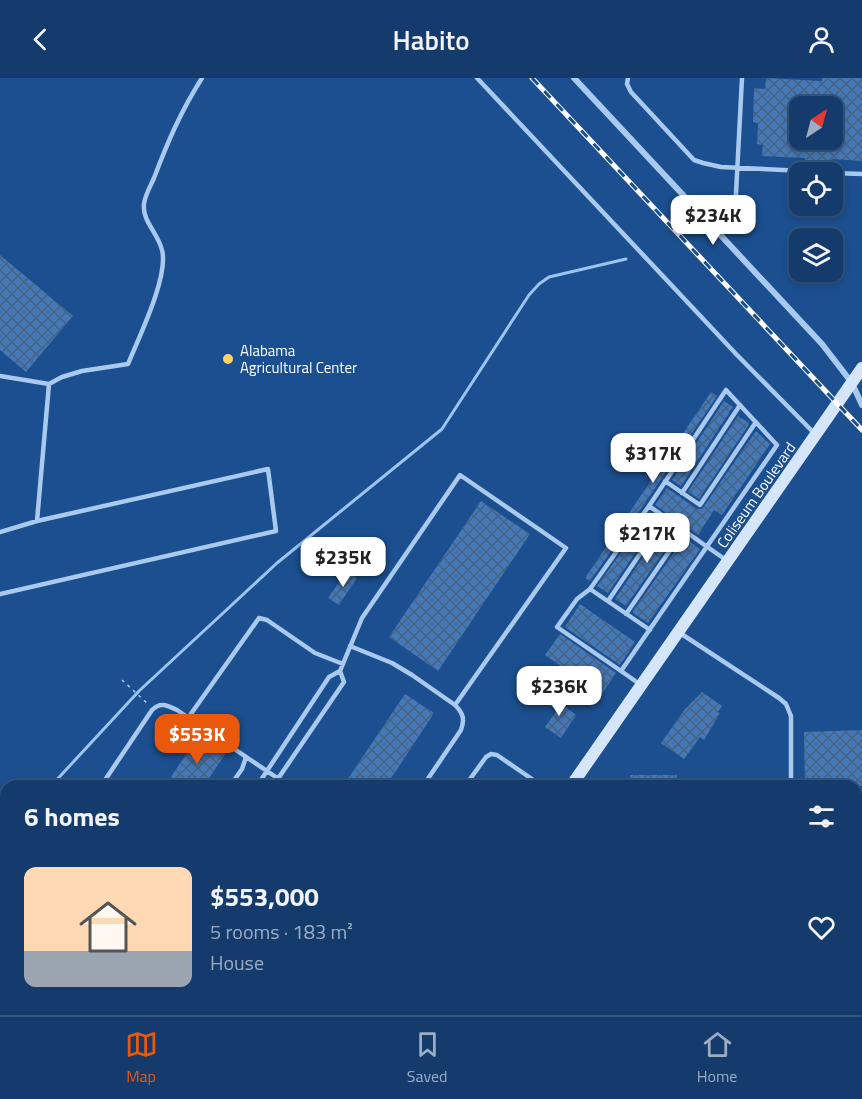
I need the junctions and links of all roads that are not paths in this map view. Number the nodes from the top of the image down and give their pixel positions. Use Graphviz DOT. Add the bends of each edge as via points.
graph roads {
  1 [pos="202,78"];
  2 [pos="477,78"];
  3 [pos="574,78"];
  4 [pos="628,78"];
  5 [pos="742,78"];
  6 [pos="738,168"];
  7 [pos="789,170"];
  8 [pos="843,173"];
  9 [pos="862,174"];
  10 [pos="720,235"];
  11 [pos="862,368"];
  12 [pos="0,376"];
  13 [pos="852,383"];
  14 [pos="49,384"];
  15 [pos="740,405"];
  16 [pos="862,405"];
  17 [pos="756,422"];
  18 [pos="816,435"];
  19 [pos="665,481"];
  20 [pos="682,493"];
  21 [pos="649,506"];
  22 [pos="665,517"];
  23 [pos="37,521"];
  24 [pos="684,530"];
  25 [pos="0,532"];
  26 [pos="707,547"];
  27 [pos="729,562"];
  28 [pos="590,589"];
  29 [pos="0,594"];
  30 [pos="608,601"];
  31 [pos="626,614"];
  32 [pos="650,630"];
  33 [pos="680,633"];
  34 [pos="350,646"];
  35 [pos="343,664"];
  36 [pos="340,671"];
  37 [pos="621,671"];
  38 [pos="642,685"];
  39 [pos="455,705"];
  40 [pos="188,718"];
  41 [pos="246,757"];
  42 [pos="267,771"];
  43 [pos="278,778"];
  44 [pos="105,780"];
  45 [pos="234,780"];
  46 [pos="260,780"];
  47 [pos="281,780"];
  48 [pos="427,780"];
  49 [pos="469,780"];
  50 [pos="533,780"];
  51 [pos="575,780"];
  52 [pos="791,780"];
  1 -- 14 [label="lane" via="172,130 144,203 146,220 163,252 162,267 128,364 62,376"];
  2 -- 18 [label="lane"];
  3 -- 10 [label="street"];
  4 -- 6 [label="lane" via="631,92 694,160"];
  5 -- 6 [label="lane"];
  6 -- 7 [label="lane"];
  6 -- 10 [label="lane" via="734,218"];
  8 -- 9 [label="lane"];
  10 -- 13 [label="street" via="822,344"];
  11 -- 13 [label="main road, Coliseum Boulevard"];
  12 -- 14 [label="lane"];
  13 -- 16 [label="street"];
  13 -- 18 [label="main road, Coliseum Boulevard"];
  14 -- 23 [label="lane"];
  15 -- 17 [label="lane"];
  15 -- 19 [label="lane" via="726,390"];
  15 -- 20 [label="lane"];
  17 -- 20 [label="lane" via="700,505"];
  17 -- 26 [label="lane" via="777,444"];
  18 -- 27 [label="main road, Coliseum Boulevard"];
  19 -- 20 [label="lane"];
  19 -- 21 [label="lane"];
  21 -- 22 [label="lane"];
  21 -- 28 [label="lane"];
  22 -- 24 [label="lane"];
  22 -- 30 [label="lane"];
  23 -- 25 [label="lane"];
  23 -- 29 [label="lane" via="268,469 276,531"];
  24 -- 26 [label="lane"];
  24 -- 31 [label="lane"];
  26 -- 27 [label="lane"];
  26 -- 32 [label="lane"];
  27 -- 33 [label="main road, Coliseum Boulevard"];
  28 -- 30 [label="lane"];
  28 -- 37 [label="lane" via="576,600 557,627"];
  30 -- 31 [label="lane"];
  31 -- 32 [label="lane"];
  32 -- 37 [label="lane"];
  33 -- 38 [label="main road, Coliseum Boulevard"];
  33 -- 52 [label="lane" via="786,704 791,716"];
  34 -- 35 [label="lane"];
  34 -- 39 [label="lane" via="390,662"];
  34 -- 39 [label="lane" via="362,618 460,475 566,548"];
  35 -- 36 [label="lane"];
  35 -- 40 [label="lane" via="322,657 259,618"];
  36 -- 42 [label="lane" via="329,677"];
  36 -- 43 [label="lane" via="344,682"];
  37 -- 38 [label="lane"];
  38 -- 51 [label="main road, Coliseum Boulevard"];
  39 -- 48 [label="lane" via="463,713 464,723"];
  40 -- 41 [label="lane"];
  40 -- 44 [label="lane" via="165,705 156,706"];
  41 -- 42 [label="lane"];
  41 -- 45 [label="lane"];
  42 -- 43 [label="lane"];
  42 -- 46 [label="lane"];
  43 -- 47 [label="lane"];
  49 -- 50 [label="lane" via="491,754"];
}
